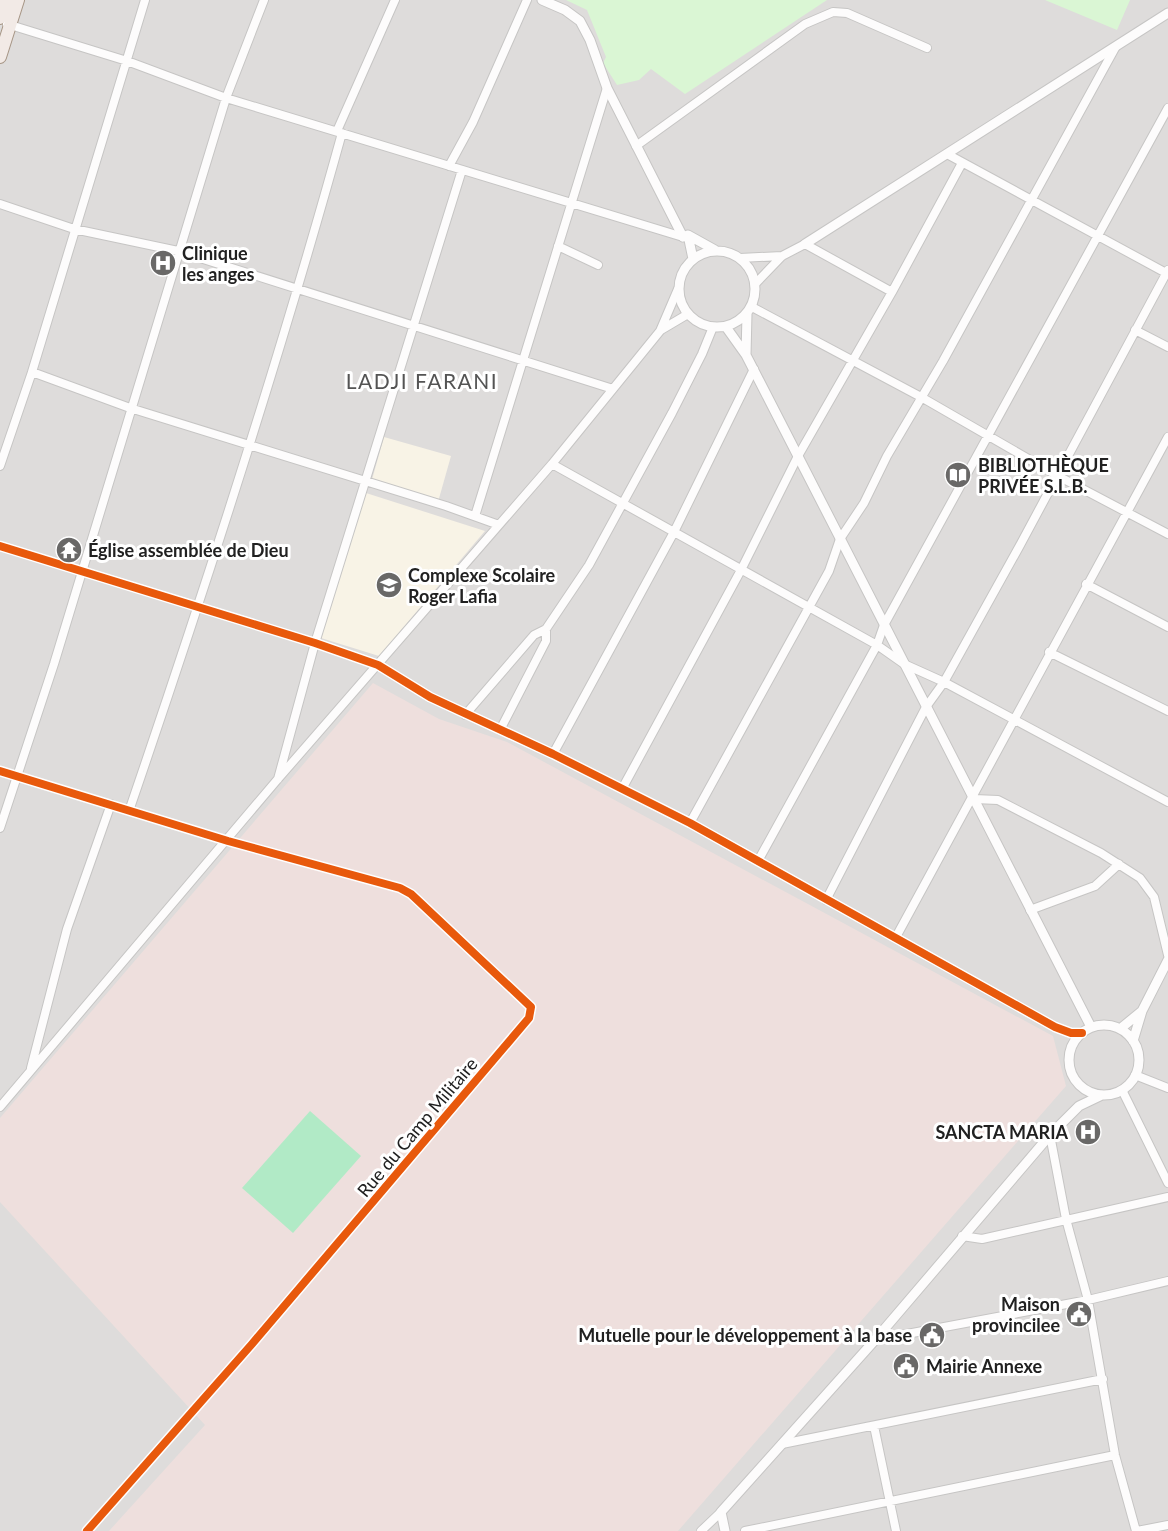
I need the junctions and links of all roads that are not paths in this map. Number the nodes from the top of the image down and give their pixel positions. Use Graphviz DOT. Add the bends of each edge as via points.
graph roads {
  1 [pos="6,0"];
  2 [pos="18,0"];
  3 [pos="146,0"];
  4 [pos="264,0"];
  5 [pos="395,0"];
  6 [pos="527,0"];
  7 [pos="542,0"];
  8 [pos="1168,13"];
  9 [pos="3,21"];
  10 [pos="1115,47"];
  11 [pos="927,48"];
  12 [pos="0,57"];
  13 [pos="127,61"];
  14 [pos="607,88"];
  15 [pos="226,98"];
  16 [pos="1168,108"];
  17 [pos="340,132"];
  18 [pos="636,146"];
  19 [pos="946,154"];
  20 [pos="962,163"];
  21 [pos="449,166"];
  22 [pos="462,170"];
  23 [pos="1032,200"];
  24 [pos="0,204"];
  25 [pos="571,205"];
  26 [pos="74,229"];
  27 [pos="685,236"];
  28 [pos="1099,236"];
  29 [pos="805,244"];
  30 [pos="558,246"];
  31 [pos="715,250"];
  32 [pos="178,251"];
  33 [pos="782,256"];
  34 [pos="740,258"];
  35 [pos="693,259"];
  36 [pos="598,265"];
  37 [pos="1168,272"];
  38 [pos="756,283"];
  39 [pos="678,289"];
  40 [pos="298,291"];
  41 [pos="892,292"];
  42 [pos="749,310"];
  43 [pos="688,314"];
  44 [pos="414,326"];
  45 [pos="712,327"];
  46 [pos="726,327"];
  47 [pos="1135,330"];
  48 [pos="660,331"];
  49 [pos="1168,347"];
  50 [pos="746,355"];
  51 [pos="525,359"];
  52 [pos="852,362"];
  53 [pos="754,369"];
  54 [pos="32,372"];
  55 [pos="613,389"];
  56 [pos="921,397"];
  57 [pos="130,408"];
  58 [pos="989,436"];
  59 [pos="1168,437"];
  60 [pos="4,439"];
  61 [pos="250,445"];
  62 [pos="798,456"];
  63 [pos="552,464"];
  64 [pos="0,466"];
  65 [pos="1058,476"];
  66 [pos="364,483"];
  67 [pos="623,505"];
  68 [pos="1126,512"];
  69 [pos="475,516"];
  70 [pos="498,525"];
  71 [pos="674,532"];
  72 [pos="1168,534"];
  73 [pos="840,539"];
  74 [pos="0,546"];
  75 [pos="741,570"];
  76 [pos="81,571"];
  77 [pos="1086,584"];
  78 [pos="199,607"];
  79 [pos="809,608"];
  80 [pos="884,625"];
  81 [pos="1168,627"];
  82 [pos="546,629"];
  83 [pos="315,643"];
  84 [pos="877,645"];
  85 [pos="1049,652"];
  86 [pos="904,664"];
  87 [pos="378,666"];
  88 [pos="944,682"];
  89 [pos="926,706"];
  90 [pos="1168,711"];
  91 [pos="465,715"];
  92 [pos="1013,719"];
  93 [pos="500,730"];
  94 [pos="553,754"];
  95 [pos="0,771"];
  96 [pos="17,777"];
  97 [pos="278,780"];
  98 [pos="622,789"];
  99 [pos="973,798"];
  100 [pos="1168,802"];
  101 [pos="111,804"];
  102 [pos="129,811"];
  103 [pos="690,823"];
  104 [pos="0,828"];
  105 [pos="228,841"];
  106 [pos="758,861"];
  107 [pos="1119,864"];
  108 [pos="826,900"];
  109 [pos="1030,910"];
  110 [pos="896,938"];
  111 [pos="1168,958"];
  112 [pos="1142,1011"];
  113 [pos="1055,1027"];
  114 [pos="1091,1027"];
  115 [pos="1120,1029"];
  116 [pos="1082,1032"];
  117 [pos="1133,1041"];
  118 [pos="1070,1050"];
  119 [pos="30,1072"];
  120 [pos="1135,1076"];
  121 [pos="1080,1086"];
  122 [pos="1168,1088"];
  123 [pos="1122,1090"];
  124 [pos="1102,1095"];
  125 [pos="1079,1106"];
  126 [pos="0,1107"];
  127 [pos="1050,1135"];
  128 [pos="1165,1170"];
  129 [pos="1168,1183"];
  130 [pos="1168,1197"];
  131 [pos="1066,1219"];
  132 [pos="962,1236"];
  133 [pos="1168,1281"];
  134 [pos="1088,1300"];
  135 [pos="875,1340"];
  136 [pos="1103,1379"];
  137 [pos="874,1426"];
  138 [pos="782,1444"];
  139 [pos="1115,1455"];
  140 [pos="889,1501"];
  141 [pos="721,1512"];
  142 [pos="1168,1525"];
  143 [pos="87,1531"];
  144 [pos="701,1531"];
  145 [pos="725,1531"];
  146 [pos="745,1531"];
  147 [pos="896,1531"];
  148 [pos="1137,1531"];
  1 -- 9 [label="main road"];
  2 -- 9 [label="main road"];
  3 -- 13 [label="street"];
  4 -- 15 [label="street"];
  5 -- 17 [label="street"];
  6 -- 21 [label="street" via="473,123"];
  7 -- 14 [label="street" via="580,21"];
  8 -- 10 [label="street"];
  9 -- 12 [label="main road"];
  9 -- 13 [label="street"];
  10 -- 19 [label="street"];
  10 -- 23 [label="street"];
  11 -- 18 [label="street" via="859,17 833,12 805,24"];
  13 -- 15 [label="street"];
  13 -- 26 [label="street"];
  14 -- 18 [label="street"];
  14 -- 25 [label="street"];
  15 -- 17 [label="street"];
  15 -- 32 [label="street"];
  16 -- 28 [label="street"];
  17 -- 21 [label="street"];
  17 -- 40 [label="street"];
  18 -- 27 [label="street"];
  19 -- 20 [label="street"];
  19 -- 29 [label="street"];
  20 -- 23 [label="street"];
  20 -- 41 [label="street"];
  21 -- 22 [label="street"];
  22 -- 25 [label="street"];
  22 -- 44 [label="street"];
  23 -- 28 [label="street"];
  23 -- 56 [label="street"];
  24 -- 26 [label="street"];
  25 -- 27 [label="street"];
  25 -- 30 [label="street"];
  26 -- 32 [label="street"];
  26 -- 54 [label="street"];
  27 -- 31 [label="street"];
  27 -- 35 [label="street"];
  28 -- 37 [label="street"];
  28 -- 58 [label="street"];
  29 -- 33 [label="street"];
  29 -- 41 [label="street"];
  30 -- 36 [label="street"];
  30 -- 51 [label="street"];
  31 -- 34 [label="street"];
  31 -- 35 [label="street"];
  32 -- 40 [label="street"];
  32 -- 57 [label="street"];
  33 -- 34 [label="street"];
  33 -- 38 [label="street"];
  34 -- 38 [label="street"];
  35 -- 39 [label="street" via="680,277"];
  37 -- 47 [label="street"];
  38 -- 42 [label="street"];
  39 -- 43 [label="street"];
  39 -- 48 [label="street"];
  40 -- 44 [label="street"];
  40 -- 61 [label="street"];
  41 -- 52 [label="street"];
  42 -- 46 [label="street"];
  42 -- 50 [label="street"];
  42 -- 52 [label="street"];
  43 -- 45 [label="street"];
  43 -- 48 [label="street"];
  44 -- 51 [label="street"];
  44 -- 66 [label="street"];
  45 -- 46 [label="street"];
  45 -- 67 [label="street" via="702,354"];
  46 -- 50 [label="street"];
  47 -- 49 [label="street"];
  47 -- 65 [label="street"];
  48 -- 55 [label="street"];
  50 -- 53 [label="street"];
  51 -- 55 [label="street"];
  51 -- 69 [label="street"];
  52 -- 56 [label="street"];
  52 -- 62 [label="street"];
  53 -- 62 [label="street"];
  53 -- 71 [label="street"];
  54 -- 57 [label="street"];
  54 -- 60 [label="street"];
  55 -- 63 [label="street"];
  56 -- 58 [label="street"];
  56 -- 73 [label="street" via="864,503"];
  57 -- 61 [label="street"];
  57 -- 76 [label="street"];
  58 -- 65 [label="street"];
  58 -- 80 [label="street"];
  59 -- 68 [label="street"];
  60 -- 64 [label="street"];
  61 -- 66 [label="street"];
  61 -- 78 [label="street"];
  62 -- 73 [label="street"];
  62 -- 75 [label="street"];
  63 -- 67 [label="street"];
  63 -- 70 [label="street"];
  65 -- 68 [label="street"];
  65 -- 88 [label="street"];
  66 -- 69 [label="street"];
  66 -- 83 [label="street"];
  67 -- 71 [label="street"];
  67 -- 82 [label="street"];
  68 -- 72 [label="street"];
  68 -- 77 [label="street"];
  69 -- 70 [label="street"];
  70 -- 87 [label="street"];
  71 -- 75 [label="street"];
  71 -- 94 [label="street"];
  73 -- 79 [label="street" via="829,571"];
  73 -- 80 [label="street"];
  74 -- 76 [label="street"];
  75 -- 79 [label="street"];
  75 -- 98 [label="street"];
  76 -- 78 [label="street"];
  76 -- 96 [label="street"];
  77 -- 81 [label="street"];
  77 -- 85 [label="street"];
  78 -- 83 [label="street"];
  78 -- 102 [label="street"];
  79 -- 84 [label="street"];
  79 -- 103 [label="street"];
  80 -- 84 [label="street"];
  80 -- 86 [label="street"];
  82 -- 91 [label="street" via="534,634"];
  82 -- 93 [label="street" via="546,641"];
  83 -- 87 [label="street"];
  83 -- 97 [label="street"];
  84 -- 86 [label="street"];
  84 -- 106 [label="street"];
  85 -- 90 [label="street"];
  85 -- 92 [label="street"];
  86 -- 88 [label="street"];
  86 -- 89 [label="street"];
  87 -- 91 [label="street"];
  87 -- 97 [label="street"];
  88 -- 89 [label="street"];
  88 -- 92 [label="street"];
  89 -- 99 [label="street"];
  89 -- 108 [label="street"];
  91 -- 93 [label="street"];
  92 -- 99 [label="street"];
  92 -- 100 [label="street"];
  93 -- 94 [label="street"];
  94 -- 98 [label="street"];
  95 -- 96 [label="street"];
  96 -- 101 [label="street"];
  96 -- 104 [label="street"];
  97 -- 105 [label="street"];
  98 -- 103 [label="street"];
  99 -- 107 [label="street" via="998,800"];
  99 -- 109 [label="street"];
  99 -- 110 [label="street"];
  101 -- 102 [label="street"];
  101 -- 119 [label="street" via="67,929"];
  102 -- 105 [label="street"];
  103 -- 106 [label="street"];
  105 -- 119 [label="street"];
  105 -- 143 [label="street, Rue du Camp Militaire" via="411,894 524,999 531,1007 529,1018"];
  106 -- 108 [label="street"];
  107 -- 109 [label="street" via="1095,886"];
  107 -- 111 [label="street" via="1149,888"];
  108 -- 110 [label="street"];
  109 -- 114 [label="street"];
  110 -- 113 [label="street"];
  111 -- 112 [label="street"];
  112 -- 115 [label="street"];
  112 -- 117 [label="street"];
  113 -- 116 [label="street"];
  113 -- 118 [label="street"];
  114 -- 115 [label="street"];
  114 -- 116 [label="street"];
  115 -- 117 [label="street"];
  116 -- 118 [label="street"];
  117 -- 120 [label="street" via="1139,1058"];
  118 -- 121 [label="street" via="1070,1069"];
  119 -- 126 [label="street"];
  120 -- 122 [label="street"];
  120 -- 123 [label="street"];
  121 -- 124 [label="street"];
  121 -- 125 [label="street"];
  123 -- 124 [label="street"];
  123 -- 128 [label="street"];
  124 -- 125 [label="street"];
  125 -- 127 [label="street"];
  127 -- 131 [label="street"];
  127 -- 132 [label="street"];
  128 -- 129 [label="street"];
  130 -- 131 [label="street"];
  131 -- 132 [label="street" via="982,1239"];
  131 -- 134 [label="street"];
  132 -- 135 [label="street"];
  133 -- 134 [label="street"];
  134 -- 135 [label="street"];
  134 -- 136 [label="street"];
  135 -- 138 [label="street"];
  136 -- 137 [label="street"];
  136 -- 139 [label="street"];
  137 -- 138 [label="street"];
  137 -- 140 [label="street"];
  138 -- 141 [label="street"];
  139 -- 140 [label="street"];
  139 -- 148 [label="street"];
  140 -- 146 [label="street"];
  140 -- 147 [label="street"];
  141 -- 144 [label="street"];
  141 -- 145 [label="street"];
  142 -- 148 [label="street"];
}
